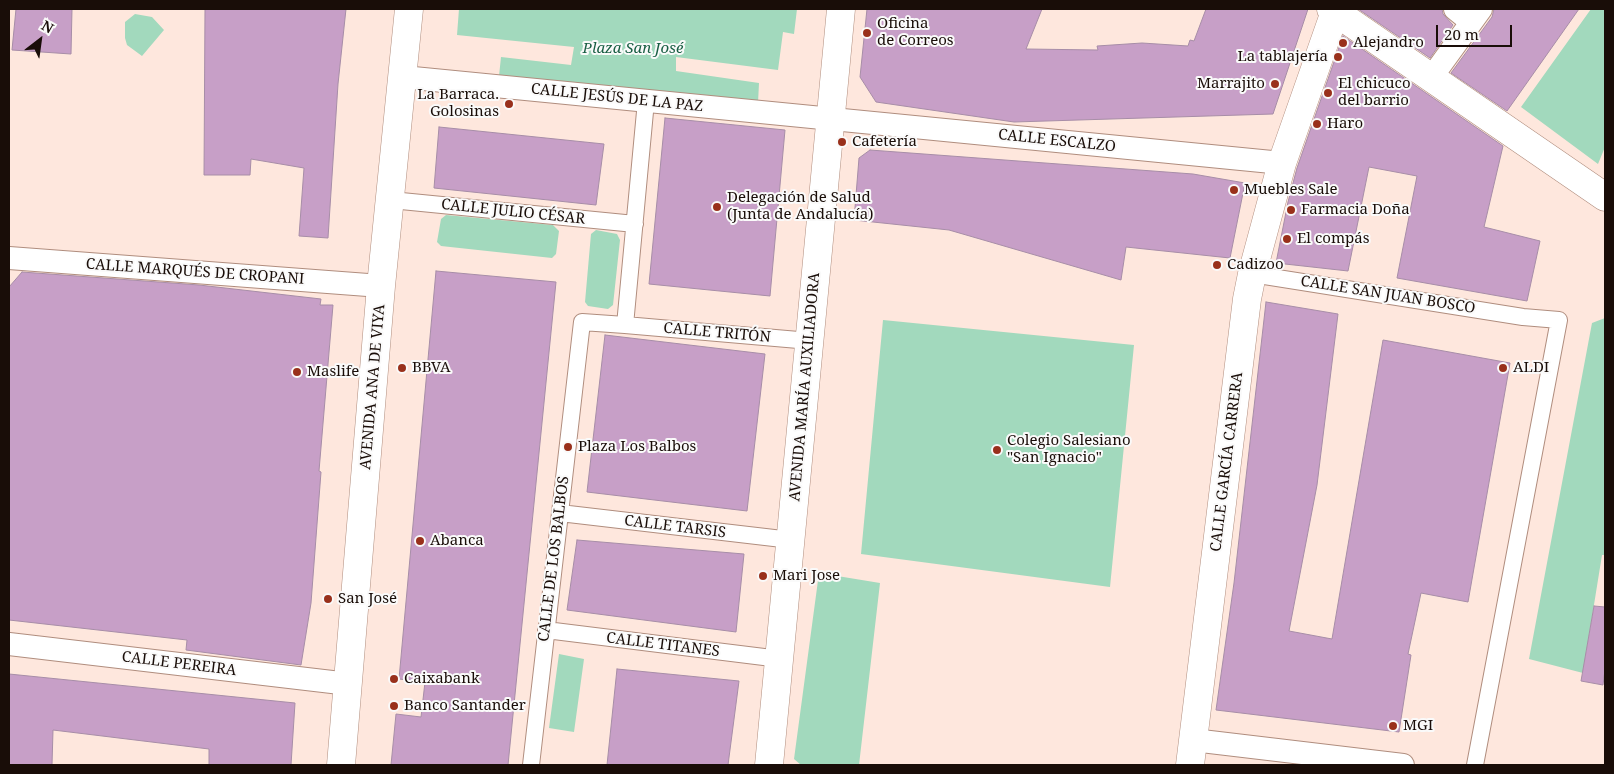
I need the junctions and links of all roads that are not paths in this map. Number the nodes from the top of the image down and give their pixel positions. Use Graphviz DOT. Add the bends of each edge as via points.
graph roads {
  1 [pos="409,9"];
  2 [pos="841,9"];
  3 [pos="1335,10"];
  4 [pos="1470,13"];
  5 [pos="403,77"];
  6 [pos="1432,78"];
  7 [pos="646,101"];
  8 [pos="831,119"];
  9 [pos="1282,163"];
  10 [pos="1605,197"];
  11 [pos="391,200"];
  12 [pos="634,224"];
  13 [pos="9,258"];
  14 [pos="1252,274"];
  15 [pos="381,286"];
  16 [pos="625,325"];
  17 [pos="810,341"];
  18 [pos="560,513"];
  19 [pos="790,540"];
  20 [pos="546,630"];
  21 [pos="9,644"];
  22 [pos="780,659"];
  23 [pos="349,684"];
  24 [pos="1192,752"];
  25 [pos="1265,757"];
  26 [pos="341,765"];
  27 [pos="531,765"];
  28 [pos="770,765"];
  29 [pos="1403,765"];
  30 [pos="1475,765"];
  1 -- 5 [label="street, AVENIDA ANA DE VIYA"];
  2 -- 8 [label="street, AVENIDA MARÍA AUXILIADORA"];
  3 -- 6 [label="street"];
  3 -- 9 [label="street, CALLE GARCÍA CARRERA"];
  4 -- 6 [label="street"];
  5 -- 7 [label="street, CALLE JESÚS DE LA PAZ"];
  5 -- 11 [label="street, AVENIDA ANA DE VIYA"];
  6 -- 10 [label="street"];
  7 -- 8 [label="street, CALLE JESÚS DE LA PAZ"];
  7 -- 12 [label="street"];
  8 -- 9 [label="street, CALLE ESCALZO"];
  8 -- 17 [label="street, AVENIDA MARÍA AUXILIADORA"];
  9 -- 14 [label="street, CALLE GARCÍA CARRERA"];
  11 -- 12 [label="street, CALLE JULIO CÉSAR"];
  11 -- 15 [label="street, AVENIDA ANA DE VIYA"];
  12 -- 16 [label="street"];
  13 -- 15 [label="street, CALLE MARQUÉS DE CROPANI"];
  14 -- 24 [label="street, CALLE GARCÍA CARRERA"];
  14 -- 30 [label="street, CALLE SAN JUAN BOSCO" via="1559,320"];
  15 -- 23 [label="street, AVENIDA ANA DE VIYA"];
  16 -- 17 [label="street, CALLE TRITÓN"];
  16 -- 18 [label="street, CALLE DE LOS BALBOS" via="582,322"];
  17 -- 19 [label="street, AVENIDA MARÍA AUXILIADORA"];
  18 -- 19 [label="street, CALLE TARSIS"];
  18 -- 20 [label="street, CALLE DE LOS BALBOS"];
  19 -- 22 [label="street, AVENIDA MARÍA AUXILIADORA"];
  20 -- 22 [label="street, CALLE TITANES"];
  20 -- 27 [label="street, CALLE DE LOS BALBOS"];
  21 -- 23 [label="street, CALLE PEREIRA"];
  22 -- 28 [label="street, AVENIDA MARÍA AUXILIADORA"];
  23 -- 26 [label="street, AVENIDA ANA DE VIYA"];
  24 -- 25 [label="street"];
  25 -- 29 [label="street"];
}
